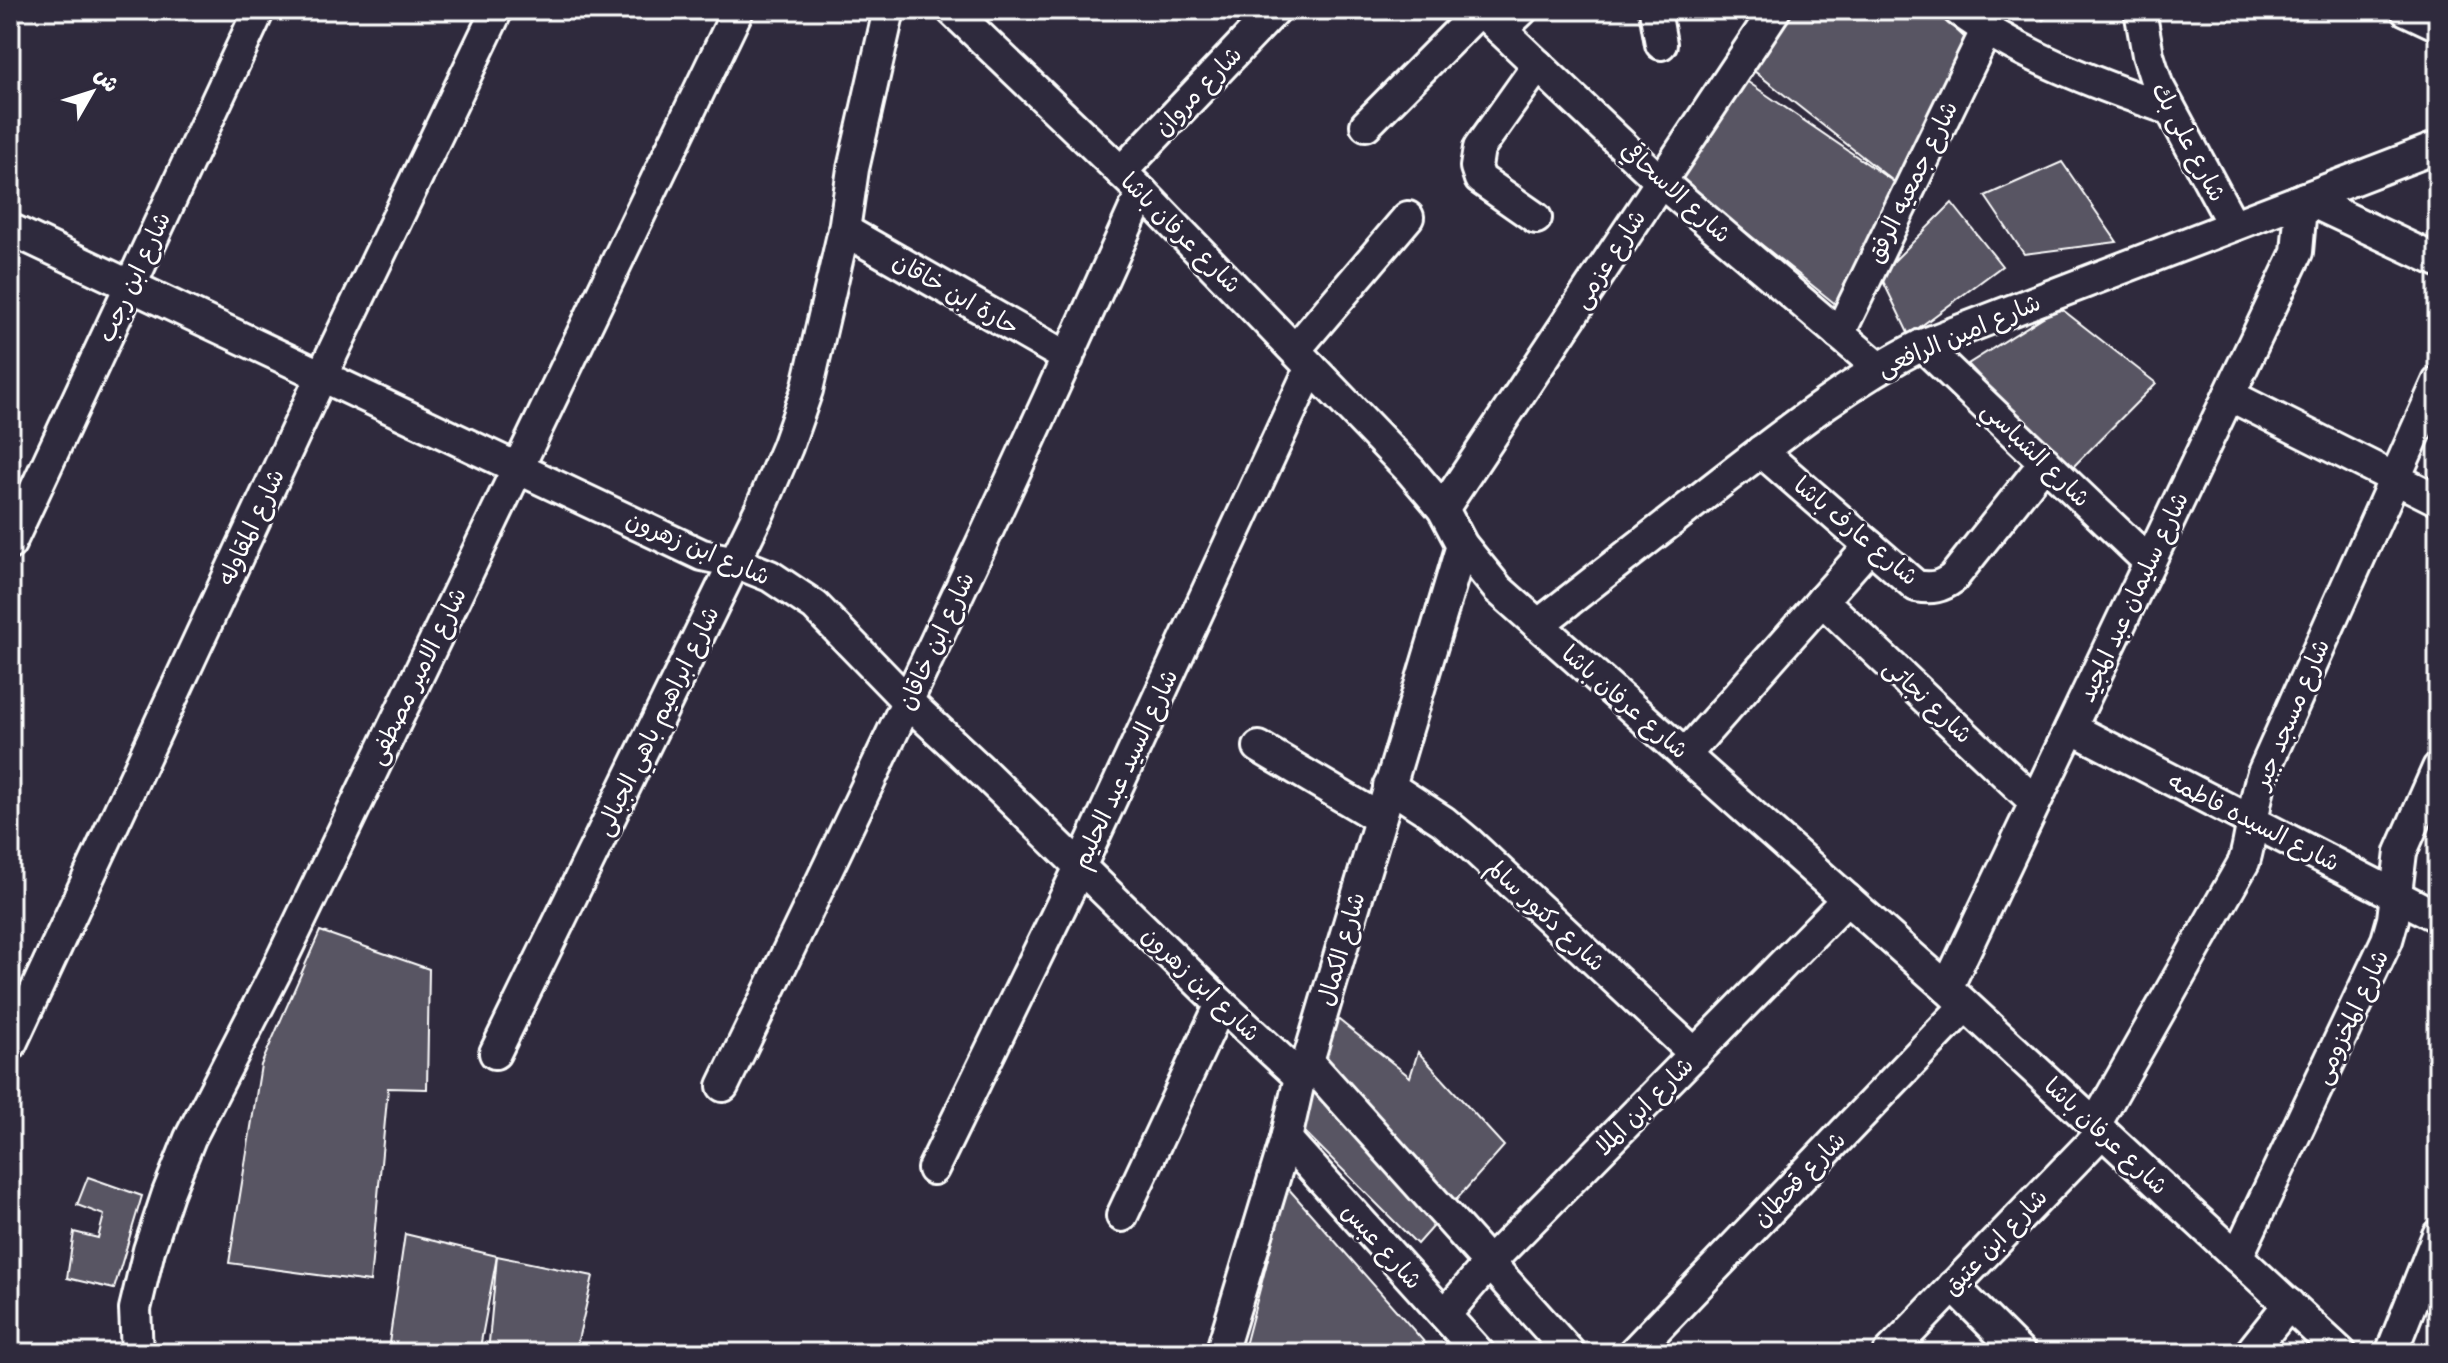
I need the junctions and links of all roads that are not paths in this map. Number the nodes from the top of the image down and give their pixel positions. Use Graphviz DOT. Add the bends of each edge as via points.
graph roads {
  1 [pos="259,10"];
  2 [pos="497,10"];
  3 [pos="738,10"];
  4 [pos="889,10"];
  5 [pos="952,10"];
  6 [pos="1275,10"];
  7 [pos="1655,10"];
  8 [pos="1775,10"];
  9 [pos="1958,10"];
  10 [pos="2140,10"];
  11 [pos="2406,10"];
  12 [pos="1501,17"];
  13 [pos="1985,20"];
  14 [pos="2438,25"];
  15 [pos="1661,44"];
  16 [pos="1538,65"];
  17 [pos="2169,109"];
  18 [pos="1366,125"];
  19 [pos="2438,147"];
  20 [pos="1660,181"];
  21 [pos="1131,182"];
  22 [pos="2300,199"];
  23 [pos="1408,217"];
  24 [pos="1536,218"];
  25 [pos="2233,225"];
  26 [pos="10,229"];
  27 [pos="844,230"];
  28 [pos="2438,261"];
  29 [pos="130,285"];
  30 [pos="1839,334"];
  31 [pos="1922,345"];
  32 [pos="1068,358"];
  33 [pos="1303,358"];
  34 [pos="1878,367"];
  35 [pos="322,375"];
  36 [pos="2438,382"];
  37 [pos="2229,395"];
  38 [pos="1761,451"];
  39 [pos="2045,462"];
  40 [pos="518,466"];
  41 [pos="2394,478"];
  42 [pos="2438,500"];
  43 [pos="1443,509"];
  44 [pos="10,544"];
  45 [pos="1462,545"];
  46 [pos="1870,546"];
  47 [pos="735,562"];
  48 [pos="2149,562"];
  49 [pos="1822,600"];
  50 [pos="1538,625"];
  51 [pos="908,702"];
  52 [pos="2071,728"];
  53 [pos="1259,747"];
  54 [pos="1685,755"];
  55 [pos="2438,768"];
  56 [pos="1389,786"];
  57 [pos="2035,802"];
  58 [pos="1379,818"];
  59 [pos="2252,820"];
  60 [pos="1080,867"];
  61 [pos="2395,896"];
  62 [pos="1847,899"];
  63 [pos="2438,917"];
  64 [pos="1956,997"];
  65 [pos="1221,1004"];
  66 [pos="12,1038"];
  67 [pos="495,1053"];
  68 [pos="1695,1054"];
  69 [pos="1304,1069"];
  70 [pos="723,1086"];
  71 [pos="2098,1128"];
  72 [pos="1286,1139"];
  73 [pos="933,1169"];
  74 [pos="1122,1216"];
  75 [pos="2438,1235"];
  76 [pos="2237,1257"];
  77 [pos="1488,1264"];
  78 [pos="1953,1286"];
  79 [pos="2289,1304"];
  80 [pos="1445,1315"];
  81 [pos="137,1353"];
  82 [pos="1221,1353"];
  83 [pos="1479,1353"];
  84 [pos="1570,1353"];
  85 [pos="1633,1353"];
  86 [pos="1889,1353"];
  87 [pos="2020,1353"];
  88 [pos="2250,1353"];
  89 [pos="2341,1353"];
  90 [pos="2391,1353"];
  1 -- 29 [label="street, شارع ابن رجب"];
  2 -- 35 [label="street, شارع المقاوله"];
  3 -- 40 [label="street, شارع الامير مصطفى"];
  4 -- 27 [label="street, شارع ابراهيم باهي الجبالى"];
  5 -- 21 [label="street, شارع عرفان باشا"];
  6 -- 21 [label="street, شارع مروان"];
  7 -- 15 [label="street"];
  8 -- 20 [label="street, شارع عزمى"];
  9 -- 13 [label="street"];
  10 -- 17 [label="street, شارع على بك" via="2148,55"];
  11 -- 14 [label="street"];
  12 -- 16 [label="street, شارع الاسحاقي"];
  12 -- 18 [label="street"];
  13 -- 17 [label="street" via="2107,87"];
  13 -- 30 [label="street, شارع جمعيه الرفق"];
  16 -- 20 [label="street, شارع الاسحاقي"];
  16 -- 24 [label="street" via="1476,157 1480,179"];
  17 -- 25 [label="street, شارع على بك"];
  19 -- 22 [label="street, شارع امين الرافعى"];
  20 -- 30 [label="street, شارع الاسحاقي"];
  20 -- 43 [label="street, شارع عزمى"];
  21 -- 32 [label="street, شارع ابن خاقان"];
  21 -- 33 [label="street, شارع عرفان باشا"];
  22 -- 25 [label="street, شارع امين الرافعى"];
  22 -- 28 [label="street"];
  22 -- 37 [label="street, شارع سليمان عبد المجيد" via="2297,252"];
  23 -- 33 [label="street, شارع السيد عبد الحليم"];
  25 -- 31 [label="street, شارع امين الرافعى"];
  26 -- 29 [label="street, شارع ابن زهرون"];
  27 -- 32 [label="street, حارة ابن خاقان"];
  27 -- 47 [label="street, شارع ابراهيم باهي الجبالى" via="807,390"];
  29 -- 35 [label="street, شارع ابن زهرون"];
  29 -- 44 [label="street, شارع ابن رجب"];
  30 -- 34 [label="street, شارع الاسحاقي"];
  31 -- 34 [label="street, شارع امين الرافعى"];
  31 -- 39 [label="street, شارع الشباسي"];
  32 -- 51 [label="street, شارع ابن خاقان"];
  33 -- 43 [label="street, شارع عرفان باشا"];
  33 -- 60 [label="street, شارع السيد عبد الحليم"];
  34 -- 38 [label="street, شارع امين الرافعى"];
  35 -- 40 [label="street, شارع ابن زهرون"];
  35 -- 66 [label="street, شارع المقاوله"];
  36 -- 41 [label="street, شارع مسجد جبر"];
  37 -- 41 [label="street"];
  37 -- 48 [label="street, شارع سليمان عبد المجيد"];
  38 -- 46 [label="street, شارع عارف باشا"];
  38 -- 50 [label="street, شارع امين الرافعى"];
  39 -- 46 [label="street, شارع عارف باشا" via="1943,586 1916,586"];
  39 -- 48 [label="street, شارع الشباسي"];
  40 -- 47 [label="street, شارع ابن زهرون" via="702,555"];
  40 -- 81 [label="street, شارع الامير مصطفى" via="275,973 190,1138 149,1250 135,1309"];
  41 -- 42 [label="street"];
  41 -- 59 [label="street, شارع مسجد جبر" via="2263,773"];
  43 -- 45 [label="street, شارع عرفان باشا"];
  45 -- 50 [label="street, شارع عرفان باشا" via="1498,589"];
  45 -- 56 [label="street, شارع الكمال"];
  46 -- 49 [label="street"];
  47 -- 51 [label="street, شارع ابن زهرون" via="770,576 815,606"];
  47 -- 67 [label="street, شارع ابراهيم باهي الجبالى"];
  48 -- 52 [label="street, شارع سليمان عبد المجيد"];
  49 -- 54 [label="street"];
  49 -- 57 [label="street, شارع نجاتى"];
  50 -- 54 [label="street, شارع عرفان باشا"];
  51 -- 60 [label="street, شارع ابن زهرون"];
  51 -- 70 [label="street, شارع ابن خاقان"];
  52 -- 57 [label="street, شارع سليمان عبد المجيد"];
  52 -- 59 [label="street, شارع السيده فاطمه"];
  53 -- 58 [label="street"];
  54 -- 62 [label="street, شارع عرفان باشا"];
  55 -- 61 [label="street, شارع المخزومى" via="2401,852"];
  56 -- 58 [label="street, شارع الكمال"];
  56 -- 68 [label="street, شارع دكتور سالم" via="1468,842"];
  57 -- 64 [label="street, شارع سليمان عبد المجيد"];
  58 -- 69 [label="street, شارع الكمال"];
  59 -- 61 [label="street, شارع السيده فاطمه"];
  59 -- 71 [label="street, شارع مسجد جبر" via="2244,862"];
  60 -- 65 [label="street, شارع ابن زهرون"];
  60 -- 73 [label="street, شارع السيد عبد الحليم"];
  61 -- 63 [label="street, شارع السيده فاطمه"];
  61 -- 76 [label="street, شارع المخزومى" via="2387,940"];
  62 -- 64 [label="street, شارع عرفان باشا"];
  62 -- 68 [label="street, شارع ابن الملا"];
  64 -- 71 [label="street, شارع عرفان باشا"];
  64 -- 85 [label="street, شارع قحطان"];
  65 -- 69 [label="street, شارع ابن زهرون"];
  65 -- 74 [label="street"];
  68 -- 77 [label="street, شارع ابن الملا"];
  69 -- 72 [label="street, شارع الكمال"];
  69 -- 77 [label="street"];
  71 -- 76 [label="street, شارع عرفان باشا"];
  71 -- 78 [label="street, شارع ابن عتيق"];
  72 -- 80 [label="street, شارع عبس"];
  72 -- 82 [label="street, شارع الكمال"];
  75 -- 90 [label="street"];
  76 -- 79 [label="street, شارع عرفان باشا"];
  77 -- 80 [label="street, شارع ابن الملا"];
  77 -- 84 [label="street"];
  78 -- 86 [label="street, شارع ابن عتيق"];
  78 -- 87 [label="street"];
  79 -- 88 [label="street"];
  79 -- 89 [label="street, شارع عرفان باشا"];
  80 -- 83 [label="street, شارع عبس"];
}
